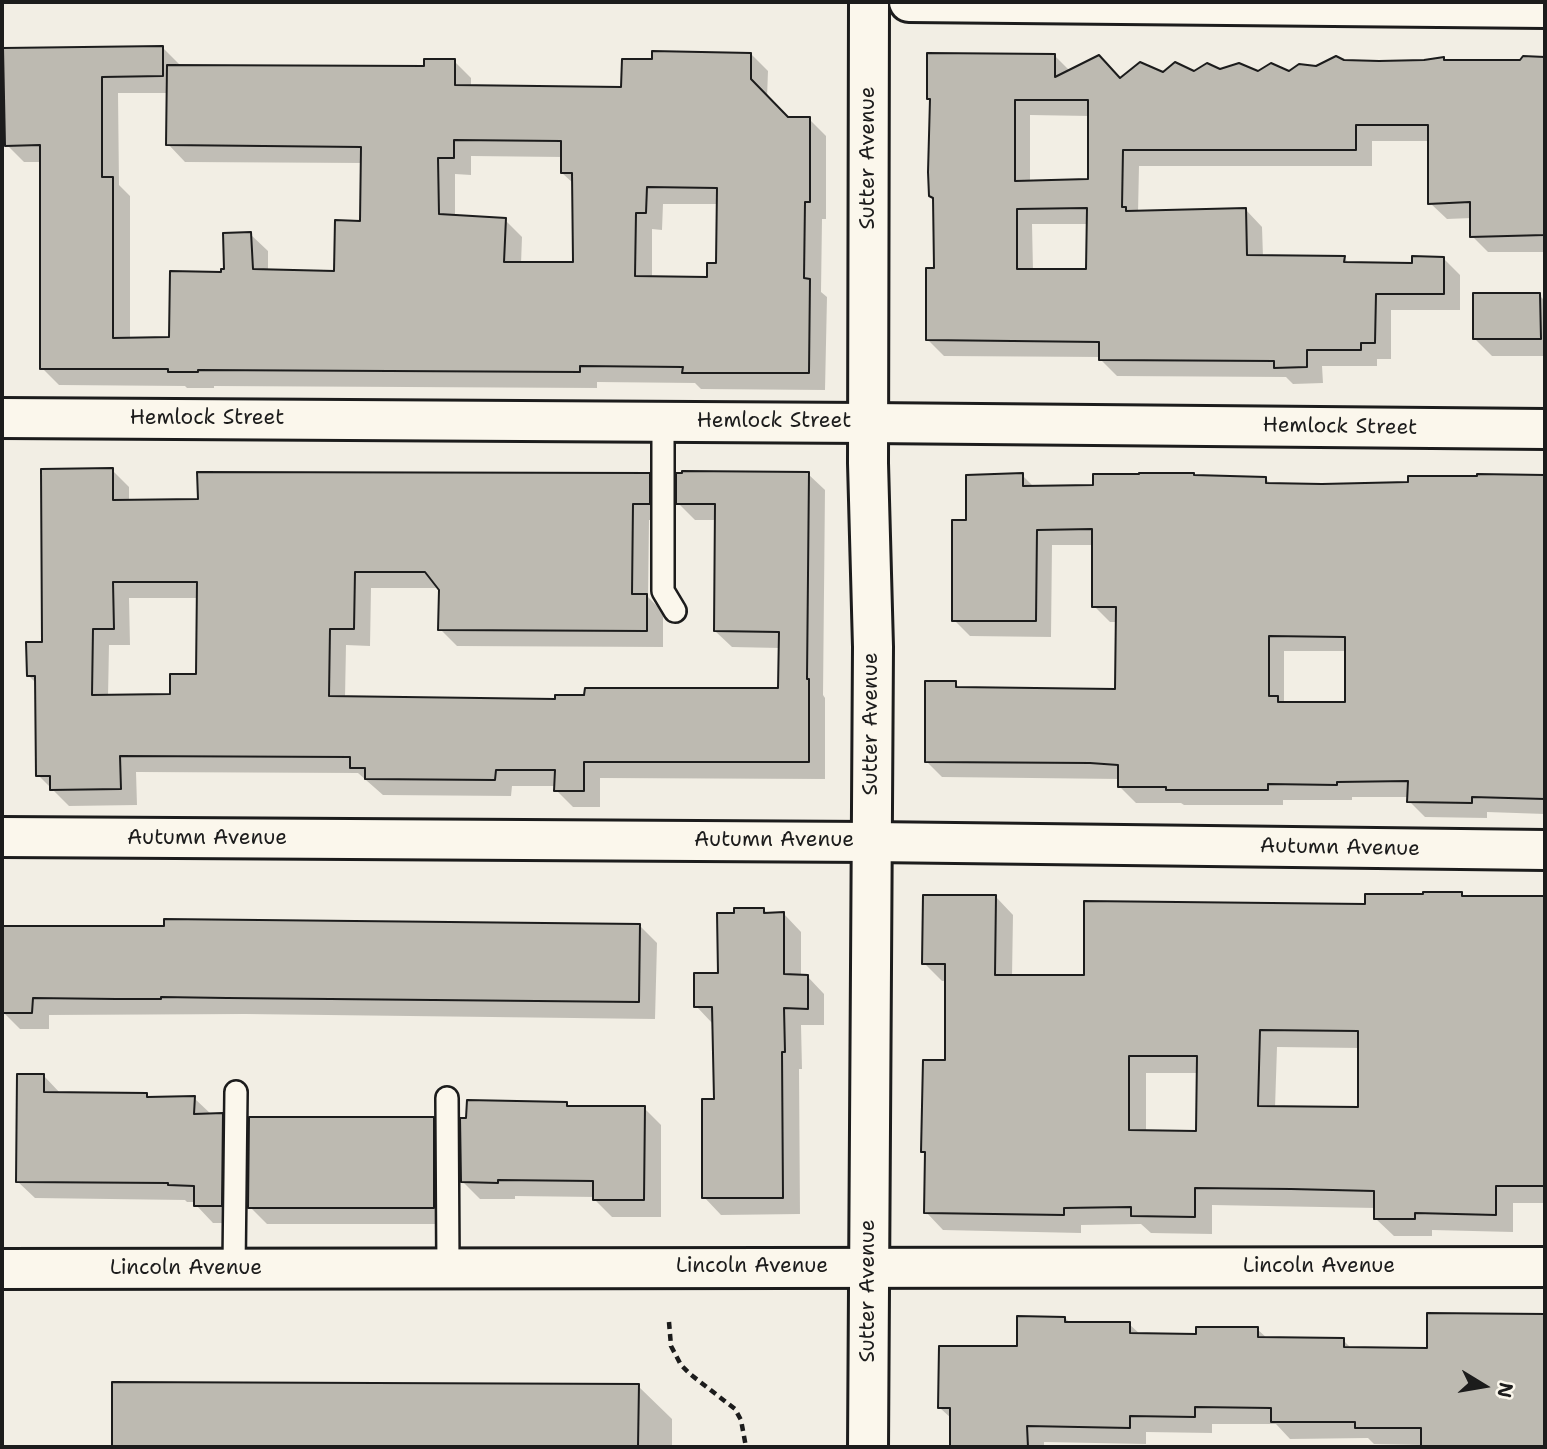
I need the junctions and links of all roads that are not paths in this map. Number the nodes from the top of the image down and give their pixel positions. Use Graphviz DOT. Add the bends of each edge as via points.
graph roads {
  1 [pos="869,2"];
  2 [pos="909,2"];
  3 [pos="1545,8"];
  4 [pos="2,418"];
  5 [pos="663,422"];
  6 [pos="868,423"];
  7 [pos="1545,429"];
  8 [pos="674,611"];
  9 [pos="2,838"];
  10 [pos="871,842"];
  11 [pos="1545,850"];
  12 [pos="236,1093"];
  13 [pos="447,1098"];
  14 [pos="868,1267"];
  15 [pos="1545,1267"];
  16 [pos="234,1268"];
  17 [pos="448,1268"];
  18 [pos="2,1269"];
  19 [pos="868,1447"];
  1 -- 6 [label="street, Sutter Avenue"];
  2 -- 3 [label="street"];
  4 -- 5 [label="street, Hemlock Street"];
  5 -- 6 [label="street, Hemlock Street"];
  5 -- 8 [label="lane" via="663,591"];
  6 -- 7 [label="street, Hemlock Street"];
  6 -- 10 [label="street, Sutter Avenue"];
  9 -- 10 [label="street, Autumn Avenue"];
  10 -- 11 [label="street, Autumn Avenue"];
  10 -- 14 [label="street, Sutter Avenue"];
  12 -- 16 [label="lane"];
  13 -- 17 [label="lane"];
  14 -- 15 [label="street, Lincoln Avenue"];
  14 -- 17 [label="street, Lincoln Avenue"];
  14 -- 19 [label="street, Sutter Avenue"];
  16 -- 17 [label="street, Lincoln Avenue"];
  16 -- 18 [label="street, Lincoln Avenue"];
}
